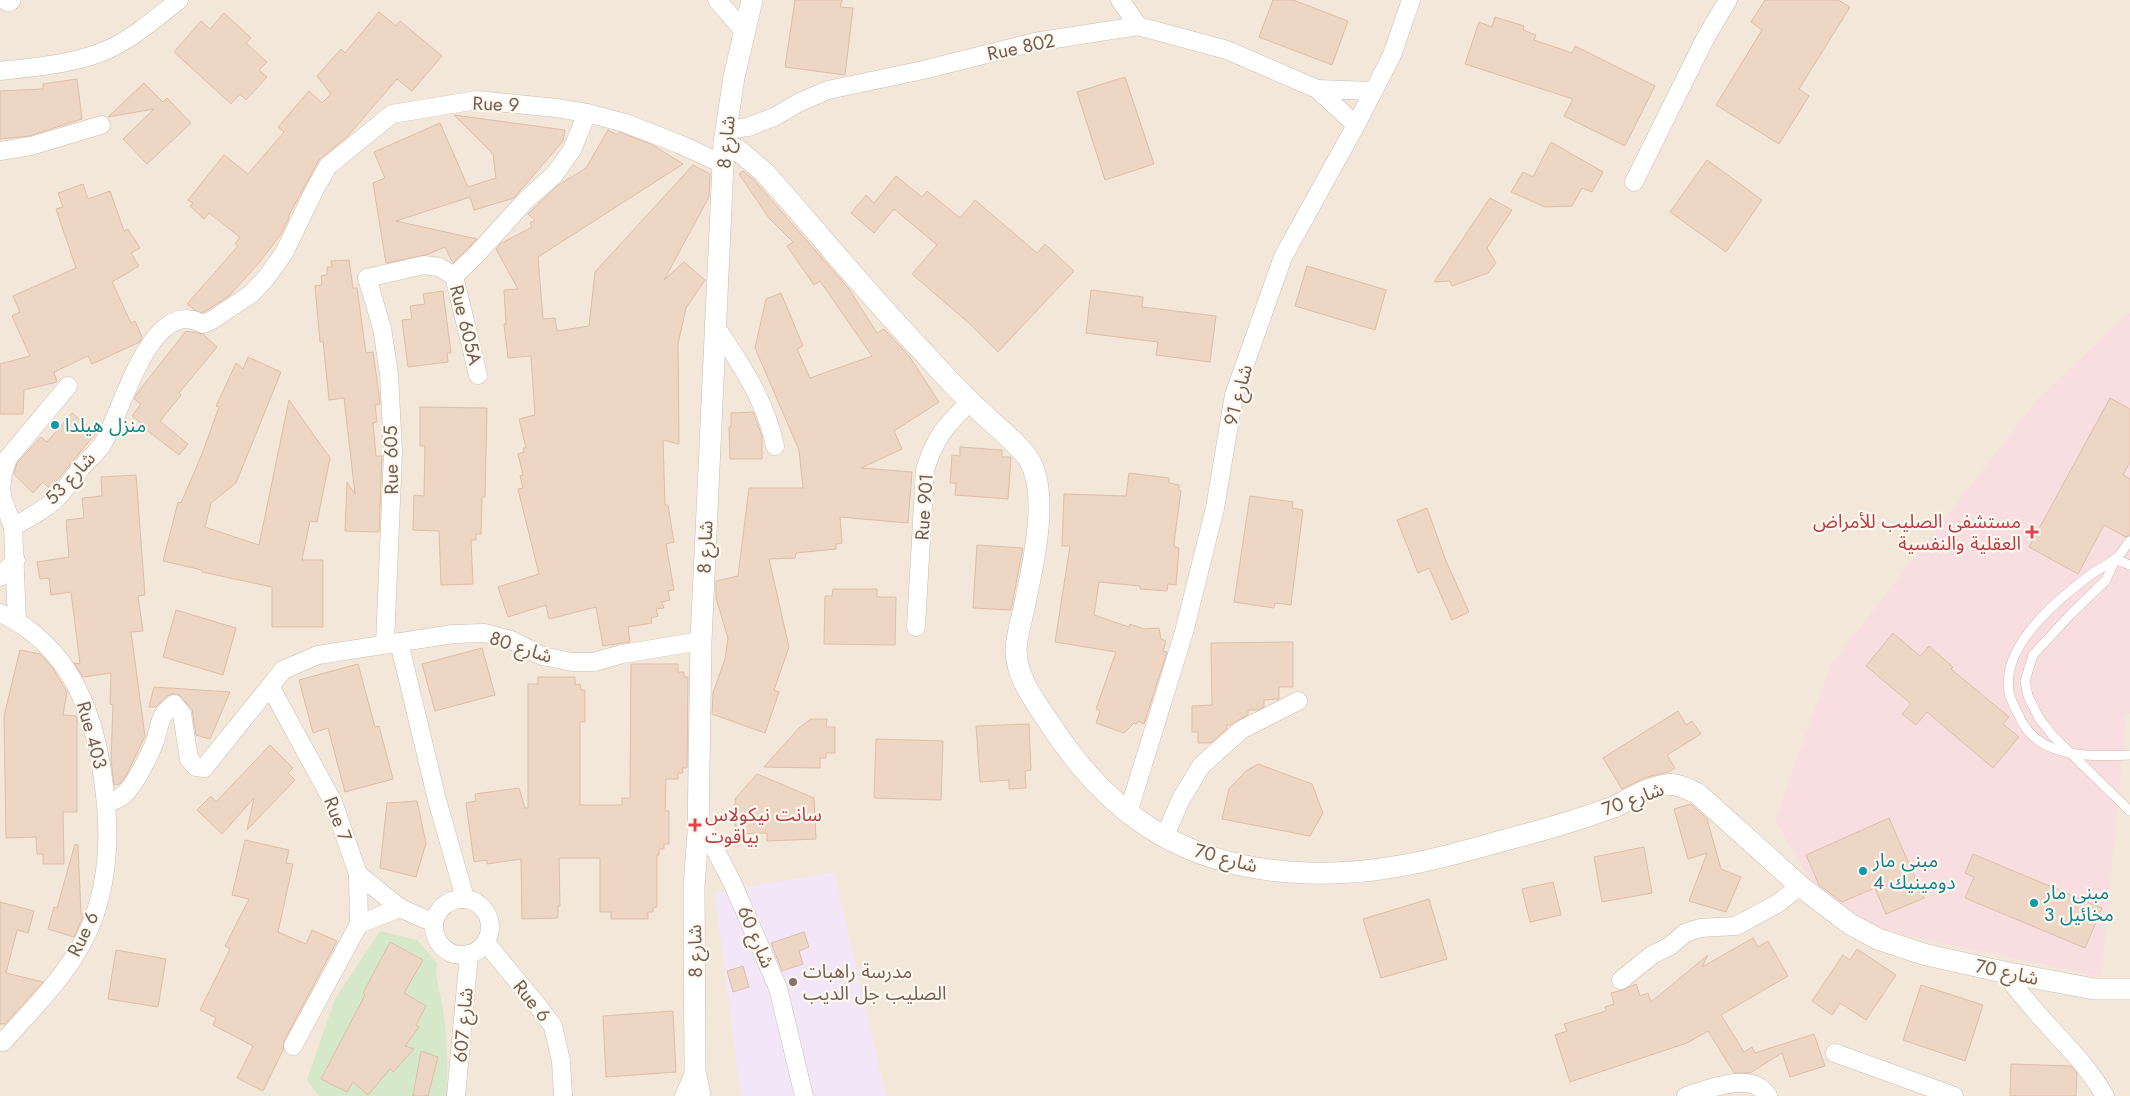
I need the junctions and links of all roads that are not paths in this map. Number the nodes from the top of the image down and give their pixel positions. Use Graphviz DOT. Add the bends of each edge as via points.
graph roads {
  1 [pos="179,0"];
  2 [pos="717,0"];
  3 [pos="752,0"];
  4 [pos="1120,0"];
  5 [pos="1411,0"];
  6 [pos="1728,0"];
  7 [pos="1138,26"];
  8 [pos="744,31"];
  9 [pos="0,71"];
  10 [pos="1317,89"];
  11 [pos="1373,91"];
  12 [pos="587,113"];
  13 [pos="102,125"];
  14 [pos="1356,125"];
  15 [pos="725,136"];
  16 [pos="0,151"];
  17 [pos="723,164"];
  18 [pos="1634,182"];
  19 [pos="305,210"];
  20 [pos="454,276"];
  21 [pos="714,324"];
  22 [pos="478,375"];
  23 [pos="68,386"];
  24 [pos="970,402"];
  25 [pos="775,446"];
  26 [pos="13,527"];
  27 [pos="2130,540"];
  28 [pos="2116,559"];
  29 [pos="16,560"];
  30 [pos="2130,565"];
  31 [pos="0,577"];
  32 [pos="0,613"];
  33 [pos="17,621"];
  34 [pos="916,627"];
  35 [pos="701,641"];
  36 [pos="392,643"];
  37 [pos="270,686"];
  38 [pos="1298,701"];
  39 [pos="2070,754"];
  40 [pos="2130,755"];
  41 [pos="107,804"];
  42 [pos="2130,811"];
  43 [pos="1128,813"];
  44 [pos="697,815"];
  45 [pos="1164,838"];
  46 [pos="358,874"];
  47 [pos="1800,886"];
  48 [pos="465,898"];
  49 [pos="400,908"];
  50 [pos="434,923"];
  51 [pos="360,924"];
  52 [pos="486,943"];
  53 [pos="469,954"];
  54 [pos="2003,972"];
  55 [pos="1621,980"];
  56 [pos="2130,989"];
  57 [pos="4,1042"];
  58 [pos="293,1046"];
  59 [pos="1835,1053"];
  60 [pos="696,1071"];
  61 [pos="456,1096"];
  62 [pos="563,1096"];
  63 [pos="684,1096"];
  64 [pos="700,1096"];
  65 [pos="804,1096"];
  66 [pos="1686,1096"];
  67 [pos="1768,1096"];
  68 [pos="1954,1096"];
  69 [pos="2105,1096"];
  1 -- 9 [label="street" via="133,34 88,57"];
  2 -- 8 [label="street"];
  3 -- 8 [label="street, شارع 8"];
  4 -- 7 [label="street"];
  5 -- 11 [label="street, شارع 91" via="1392,56"];
  6 -- 18 [label="street" via="1706,37"];
  7 -- 10 [label="street, Rue 802" via="1227,50"];
  7 -- 15 [label="street, Rue 802" via="1036,42 837,87"];
  8 -- 15 [label="street, شارع 8"];
  10 -- 11 [label="street, Rue 802"];
  10 -- 14 [label="street, Rue 802"];
  11 -- 14 [label="street, شارع 91"];
  12 -- 17 [label="street, Rue 9" via="625,123"];
  12 -- 19 [label="street, Rue 9" via="477,100 392,114 328,166"];
  12 -- 20 [label="street" via="572,150 554,175 526,199"];
  13 -- 16 [label="street" via="31,146"];
  14 -- 43 [label="street, شارع 91" via="1282,257 1234,395 1214,508 1184,632"];
  15 -- 17 [label="street, شارع 8"];
  15 -- 24 [label="street, شارع 70" via="763,172 909,338"];
  17 -- 21 [label="street, شارع 8"];
  19 -- 26 [label="street, شارع 53" via="284,253 252,294 203,324 194,318 171,323 150,344 102,445 55,500"];
  20 -- 22 [label="street, Rue 605A"];
  20 -- 36 [label="street, Rue 605" via="439,267 424,265 367,278 382,328 389,374 393,452"];
  21 -- 25 [label="street" via="737,358 763,407"];
  21 -- 35 [label="street, شارع 8"];
  23 -- 26 [label="street" via="8,458 3,473 2,500"];
  24 -- 34 [label="street, Rue 901" via="947,424 932,446 925,470"];
  24 -- 43 [label="street, شارع 70" via="1027,458 1039,488 1034,551 1016,645 1022,679 1058,736 1088,775"];
  26 -- 29 [label="street"];
  27 -- 28 [label="lane"];
  28 -- 30 [label="lane"];
  28 -- 39 [label="lane" via="2106,580 2033,655 2025,681 2028,696 2039,718"];
  28 -- 39 [label="lane" via="2068,592 2032,628 2016,651 2008,673 2009,693 2022,724 2051,748"];
  29 -- 31 [label="street"];
  29 -- 33 [label="street"];
  32 -- 33 [label="street, Rue 403"];
  33 -- 41 [label="street, Rue 403" via="42,641 80,692 100,753"];
  35 -- 36 [label="street, شارع 80" via="594,662 572,662 542,656 511,640 484,633"];
  35 -- 44 [label="street, شارع 8"];
  36 -- 37 [label="street, شارع 80" via="318,655 283,670"];
  36 -- 48 [label="street, Rue 605"];
  37 -- 41 [label="street, شارع 80" via="204,768 196,767 189,759 182,714 174,704 164,712 155,741 130,789"];
  37 -- 46 [label="street, Rue 7" via="333,802"];
  38 -- 45 [label="street" via="1241,730 1201,766"];
  39 -- 40 [label="lane"];
  39 -- 42 [label="lane"];
  41 -- 57 [label="street, Rue 6" via="107,864 92,922 62,974"];
  43 -- 45 [label="street, شارع 70"];
  44 -- 60 [label="street, شارع 8" via="694,887"];
  44 -- 65 [label="street, شارع 60" via="732,882 778,988"];
  45 -- 47 [label="street, شارع 70" via="1202,855 1239,864 1308,874 1352,873 1418,864 1556,827 1668,784 1698,794"];
  46 -- 49 [label="street"];
  46 -- 51 [label="street, Rue 7"];
  47 -- 54 [label="street, شارع 70" via="1850,924 1878,939 1923,954"];
  47 -- 55 [label="street" via="1777,904 1736,926 1700,928 1685,934"];
  48 -- 50 [label="street" via="451,900 439,910"];
  48 -- 52 [label="street" via="479,903 488,914 491,929"];
  49 -- 50 [label="street"];
  49 -- 51 [label="street"];
  50 -- 53 [label="street" via="440,944 458,955"];
  51 -- 58 [label="street"];
  52 -- 53 [label="street"];
  52 -- 62 [label="street, Rue 6" via="553,1026 561,1062"];
  53 -- 61 [label="street, شارع 607"];
  54 -- 56 [label="street, شارع 70" via="2094,988"];
  54 -- 69 [label="street" via="2094,1076"];
  59 -- 68 [label="street"];
  60 -- 63 [label="street"];
  60 -- 64 [label="street, شارع 8"];
  66 -- 67 [label="street" via="1744,1082 1755,1084"];
}
